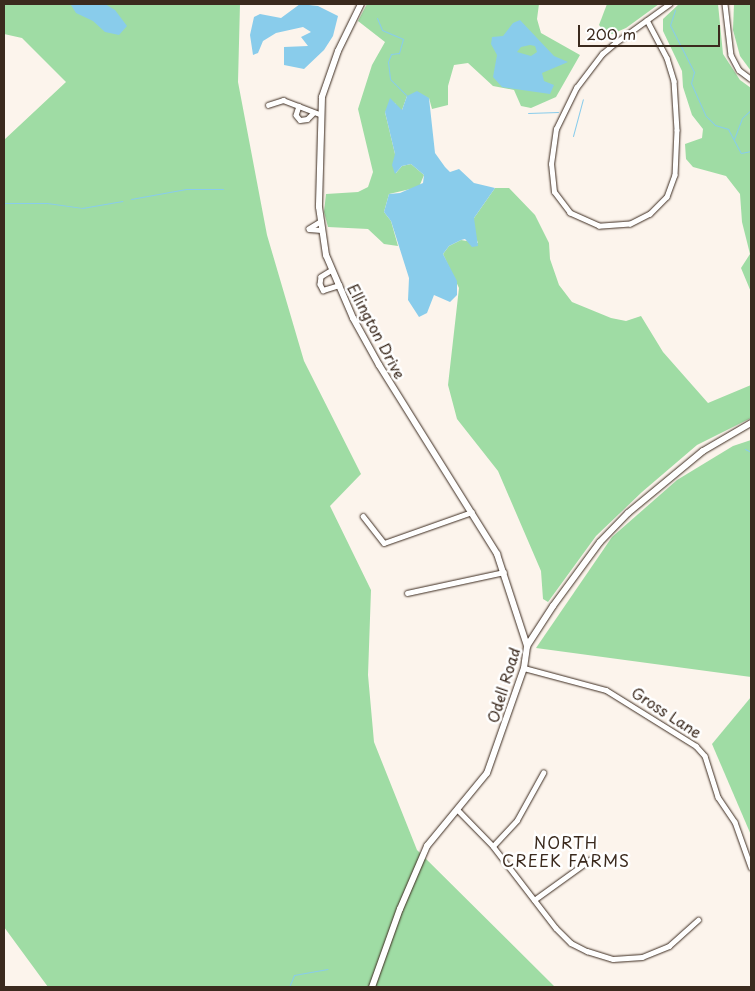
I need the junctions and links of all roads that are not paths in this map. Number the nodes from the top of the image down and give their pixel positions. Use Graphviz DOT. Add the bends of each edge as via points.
graph roads {
  1 [pos="361,4"];
  2 [pos="669,4"];
  3 [pos="725,4"];
  4 [pos="647,20"];
  5 [pos="751,79"];
  6 [pos="268,104"];
  7 [pos="299,106"];
  8 [pos="317,113"];
  9 [pos="320,222"];
  10 [pos="321,230"];
  11 [pos="332,270"];
  12 [pos="339,285"];
  13 [pos="751,423"];
  14 [pos="472,512"];
  15 [pos="364,516"];
  16 [pos="504,572"];
  17 [pos="407,593"];
  18 [pos="527,646"];
  19 [pos="524,668"];
  20 [pos="543,772"];
  21 [pos="458,810"];
  22 [pos="492,846"];
  23 [pos="591,859"];
  24 [pos="751,867"];
  25 [pos="534,900"];
  26 [pos="698,920"];
  27 [pos="372,987"];
  1 -- 8 [label="street, Ellington Drive" via="328,78"];
  2 -- 4 [label="street"];
  3 -- 5 [label="street" via="731,55 739,70"];
  4 -- 4 [label="street" via="592,65 571,96 556,129 551,164 554,192 570,213 599,226 630,224 650,214 667,197 675,175 674,81 667,58"];
  6 -- 7 [label="street" via="283,100"];
  7 -- 8 [label="street"];
  7 -- 8 [label="street" via="296,115 300,120"];
  8 -- 9 [label="street, Ellington Drive"];
  9 -- 10 [label="street, Ellington Drive"];
  9 -- 10 [label="street" via="309,229"];
  10 -- 11 [label="street, Ellington Drive"];
  11 -- 12 [label="street, Ellington Drive"];
  11 -- 12 [label="street" via="321,277 321,288 327,290"];
  12 -- 14 [label="street, Ellington Drive" via="393,390"];
  13 -- 18 [label="street, Odell Road" via="702,451 628,513 575,575"];
  14 -- 15 [label="street" via="388,542 382,542"];
  14 -- 16 [label="street, Ellington Drive"];
  16 -- 17 [label="street"];
  16 -- 18 [label="street, Ellington Drive"];
  18 -- 19 [label="street, Odell Road"];
  19 -- 21 [label="street, Odell Road" via="487,773"];
  19 -- 24 [label="street, Gross Lane" via="606,690 696,746 705,756 718,797 735,822"];
  20 -- 22 [label="street" via="516,820"];
  21 -- 22 [label="street"];
  21 -- 27 [label="street, Odell Road" via="422,856"];
  22 -- 25 [label="street"];
  23 -- 25 [label="street"];
  25 -- 26 [label="street" via="571,943 613,959 632,959 660,950 680,938"];
}
